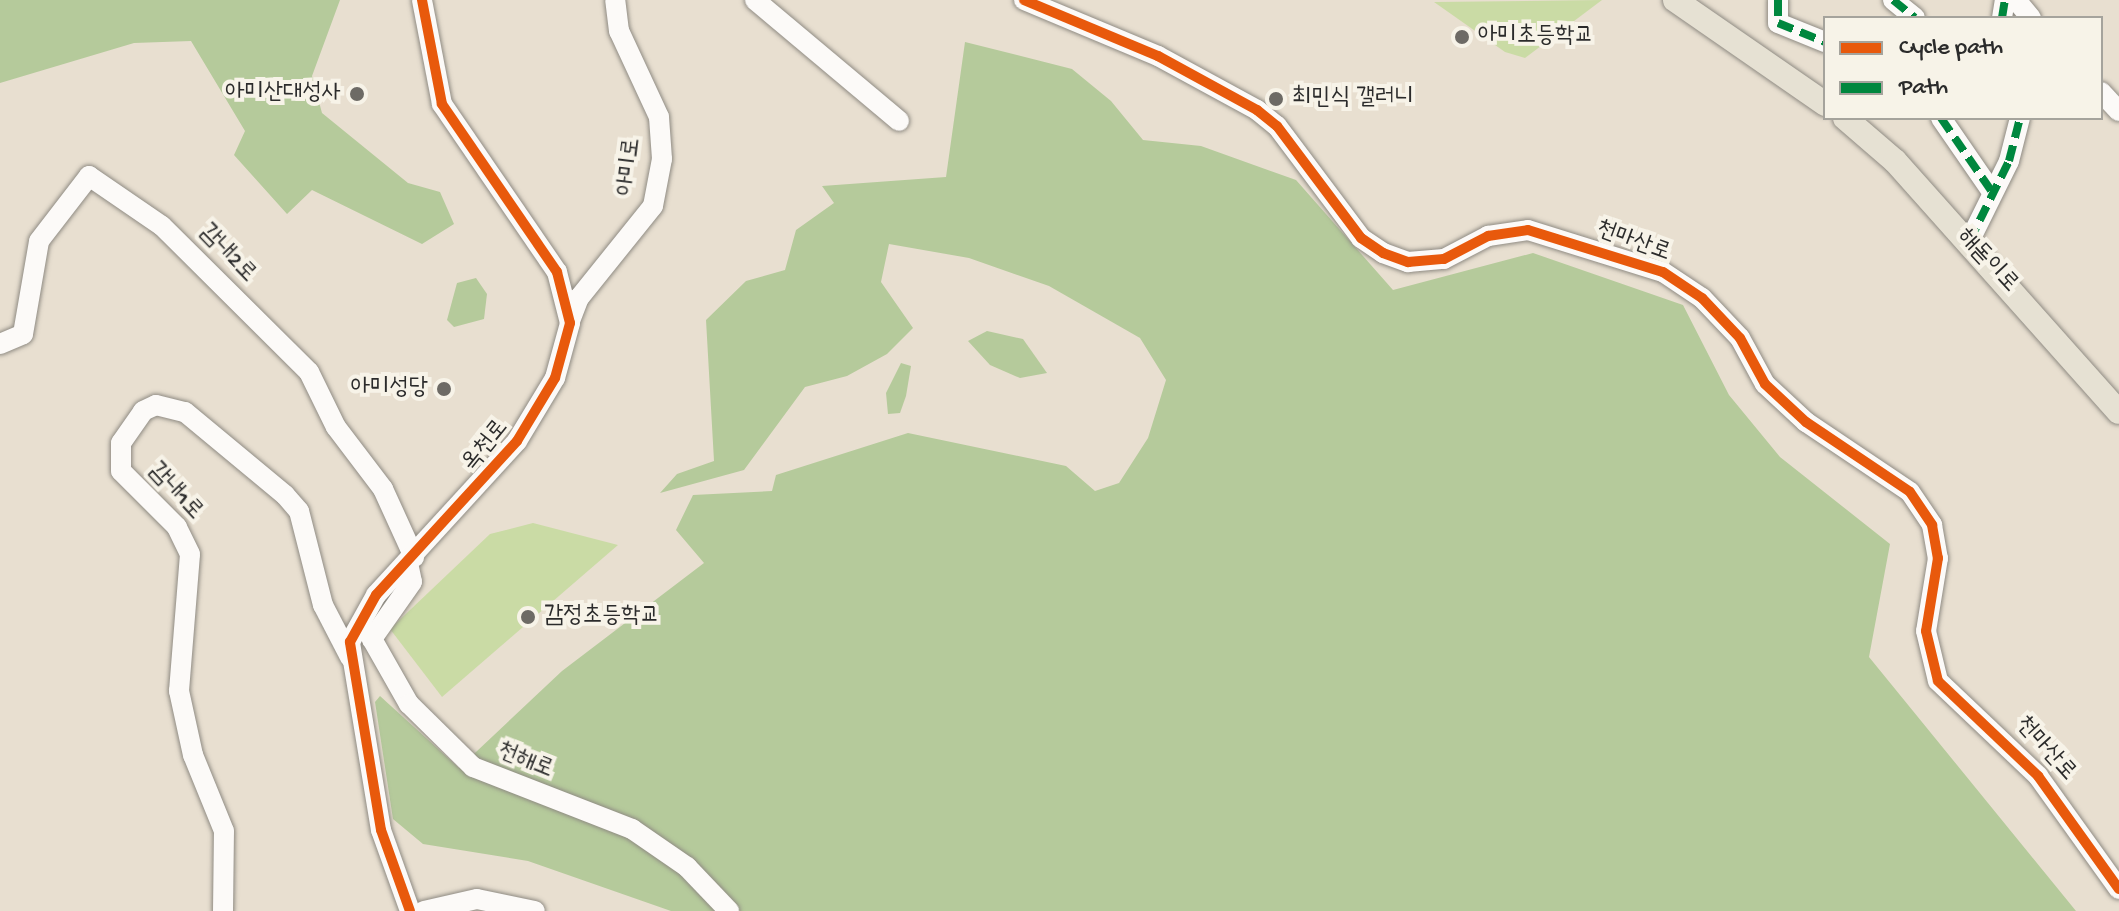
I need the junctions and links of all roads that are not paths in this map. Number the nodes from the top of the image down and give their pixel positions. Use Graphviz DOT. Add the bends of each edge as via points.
graph roads {
  1 [pos="422,0"];
  2 [pos="615,0"];
  3 [pos="755,0"];
  4 [pos="1024,0"];
  5 [pos="1675,0"];
  6 [pos="1778,0"];
  7 [pos="1893,0"];
  8 [pos="2016,0"];
  9 [pos="1913,16"];
  10 [pos="2029,16"];
  11 [pos="1823,41"];
  12 [pos="2103,94"];
  13 [pos="1823,103"];
  14 [pos="2119,111"];
  15 [pos="1847,120"];
  16 [pos="1942,120"];
  17 [pos="2019,120"];
  18 [pos="899,121"];
  19 [pos="1992,192"];
  20 [pos="1969,242"];
  21 [pos="553,265"];
  22 [pos="603,268"];
  23 [pos="570,323"];
  24 [pos="0,344"];
  25 [pos="2119,412"];
  26 [pos="411,560"];
  27 [pos="350,657"];
  28 [pos="2119,889"];
  29 [pos="223,911"];
  30 [pos="410,911"];
  31 [pos="424,911"];
  32 [pos="535,911"];
  33 [pos="729,911"];
  1 -- 21 [label="street" via="442,104"];
  2 -- 22 [label="street, 아미로" via="619,31 659,117 662,159 653,206"];
  3 -- 18 [label="street"];
  4 -- 28 [label="street, 천마산로" via="1158,56 1257,110 1277,126 1361,238 1383,253 1408,262 1444,259 1488,236 1528,230 1663,272 1702,298 1740,338 1765,384 1806,422 1910,492 1932,525 1938,558 1926,631 1938,681 2038,776"];
  5 -- 13 [label="main road"];
  6 -- 11 [label="street" via="1778,23"];
  7 -- 9 [label="street"];
  8 -- 10 [label="street"];
  12 -- 14 [label="street"];
  15 -- 20 [label="main road, 해돋이로"];
  16 -- 19 [label="street"];
  17 -- 19 [label="street"];
  19 -- 20 [label="street"];
  20 -- 25 [label="main road, 해돋이로"];
  21 -- 22 [label="street" via="581,274"];
  21 -- 23 [label="street"];
  22 -- 23 [label="street, 아미로"];
  23 -- 26 [label="street, 옥천로" via="555,378 517,441"];
  24 -- 26 [label="street, 감내2로" via="23,334 39,241 89,176 162,226 309,372 336,427 383,489"];
  26 -- 27 [label="street, 옥천로" via="362,612"];
  26 -- 33 [label="street, 천해로" via="412,582 372,639 409,704 473,767 632,829 687,867"];
  27 -- 29 [label="street, 감내1로" via="323,605 304,525 285,495 185,412 156,405 143,411 121,443 121,471 177,527 190,554 179,691 193,755 224,831"];
  27 -- 30 [label="street, 옥천로" via="381,830"];
  31 -- 32 [label="street" via="477,899"];
}
